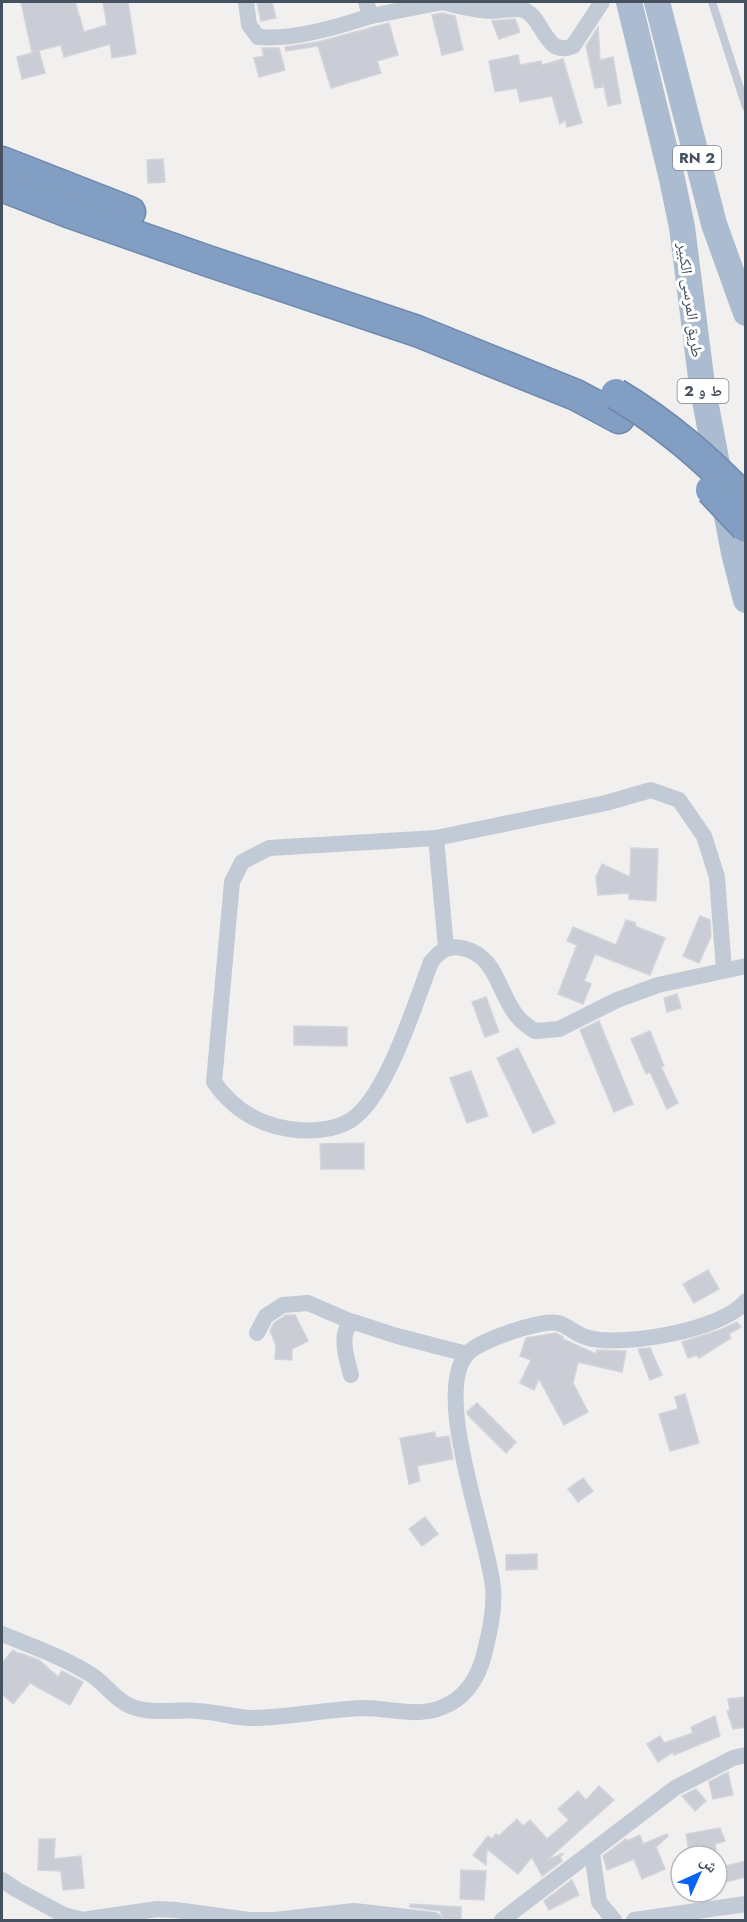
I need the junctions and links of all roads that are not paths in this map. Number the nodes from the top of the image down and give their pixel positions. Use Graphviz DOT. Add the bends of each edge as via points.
graph roads {
  1 [pos="246,2"];
  2 [pos="443,2"];
  3 [pos="602,2"];
  4 [pos="657,2"];
  5 [pos="712,2"];
  6 [pos="628,3"];
  7 [pos="369,9"];
  8 [pos="746,107"];
  9 [pos="2,162"];
  10 [pos="672,179"];
  11 [pos="2,186"];
  12 [pos="746,313"];
  13 [pos="618,406"];
  14 [pos="746,500"];
  15 [pos="746,527"];
  16 [pos="746,600"];
  17 [pos="436,838"];
  18 [pos="446,948"];
  19 [pos="746,966"];
  20 [pos="724,970"];
  21 [pos="744,1305"];
  22 [pos="352,1322"];
  23 [pos="257,1333"];
  24 [pos="467,1354"];
  25 [pos="351,1375"];
  26 [pos="2,1634"];
  27 [pos="746,1755"];
  28 [pos="592,1853"];
  29 [pos="2,1880"];
  30 [pos="746,1904"];
  31 [pos="360,1916"];
  32 [pos="434,1920"];
  33 [pos="502,1920"];
  34 [pos="614,1920"];
  35 [pos="634,1920"];
  1 -- 7 [label="street" via="249,25 258,37 273,38 315,31"];
  2 -- 3 [label="street" via="473,9 526,11 545,37 563,48 573,46"];
  2 -- 7 [label="street"];
  4 -- 12 [label="main road, RN 2" via="714,224"];
  5 -- 8 [label="lane"];
  6 -- 10 [label="main road, طريق المرسى الكبير / RN 2"];
  9 -- 13 [label="highway" via="99,201 431,316 553,363"];
  10 -- 16 [label="main road, طريق المرسى الكبير / ط و 2" via="702,385"];
  11 -- 13 [label="highway" via="417,331"];
  13 -- 14 [label="highway, bridge" via="671,429"];
  13 -- 15 [label="highway, bridge"];
  17 -- 18 [label="street"];
  17 -- 18 [label="street" via="269,848 242,862 232,882 214,1082 241,1111 273,1127 324,1129 351,1120 376,1092 396,1054 431,963"];
  17 -- 20 [label="street" via="651,790 679,800 704,836 717,877"];
  18 -- 20 [label="street" via="455,946 479,955 491,967 516,1014 535,1031 559,1029 658,985"];
  19 -- 20 [label="street"];
  21 -- 24 [label="street" via="699,1327 670,1335 606,1341 584,1337 551,1323 487,1342"];
  22 -- 23 [label="street" via="308,1303 283,1305 266,1316"];
  22 -- 24 [label="street"];
  22 -- 25 [label="street" via="346,1330 345,1345"];
  24 -- 26 [label="street" via="456,1376 458,1426 494,1590 491,1628 480,1671 458,1699 418,1713 365,1708 251,1718 200,1711 142,1710 121,1701 79,1668"];
  27 -- 28 [label="street" via="675,1788"];
  28 -- 33 [label="street"];
  28 -- 34 [label="street" via="599,1902"];
  29 -- 31 [label="street" via="64,1915 81,1920 158,1909 249,1920"];
  30 -- 35 [label="street"];
  31 -- 32 [label="street"];
}
